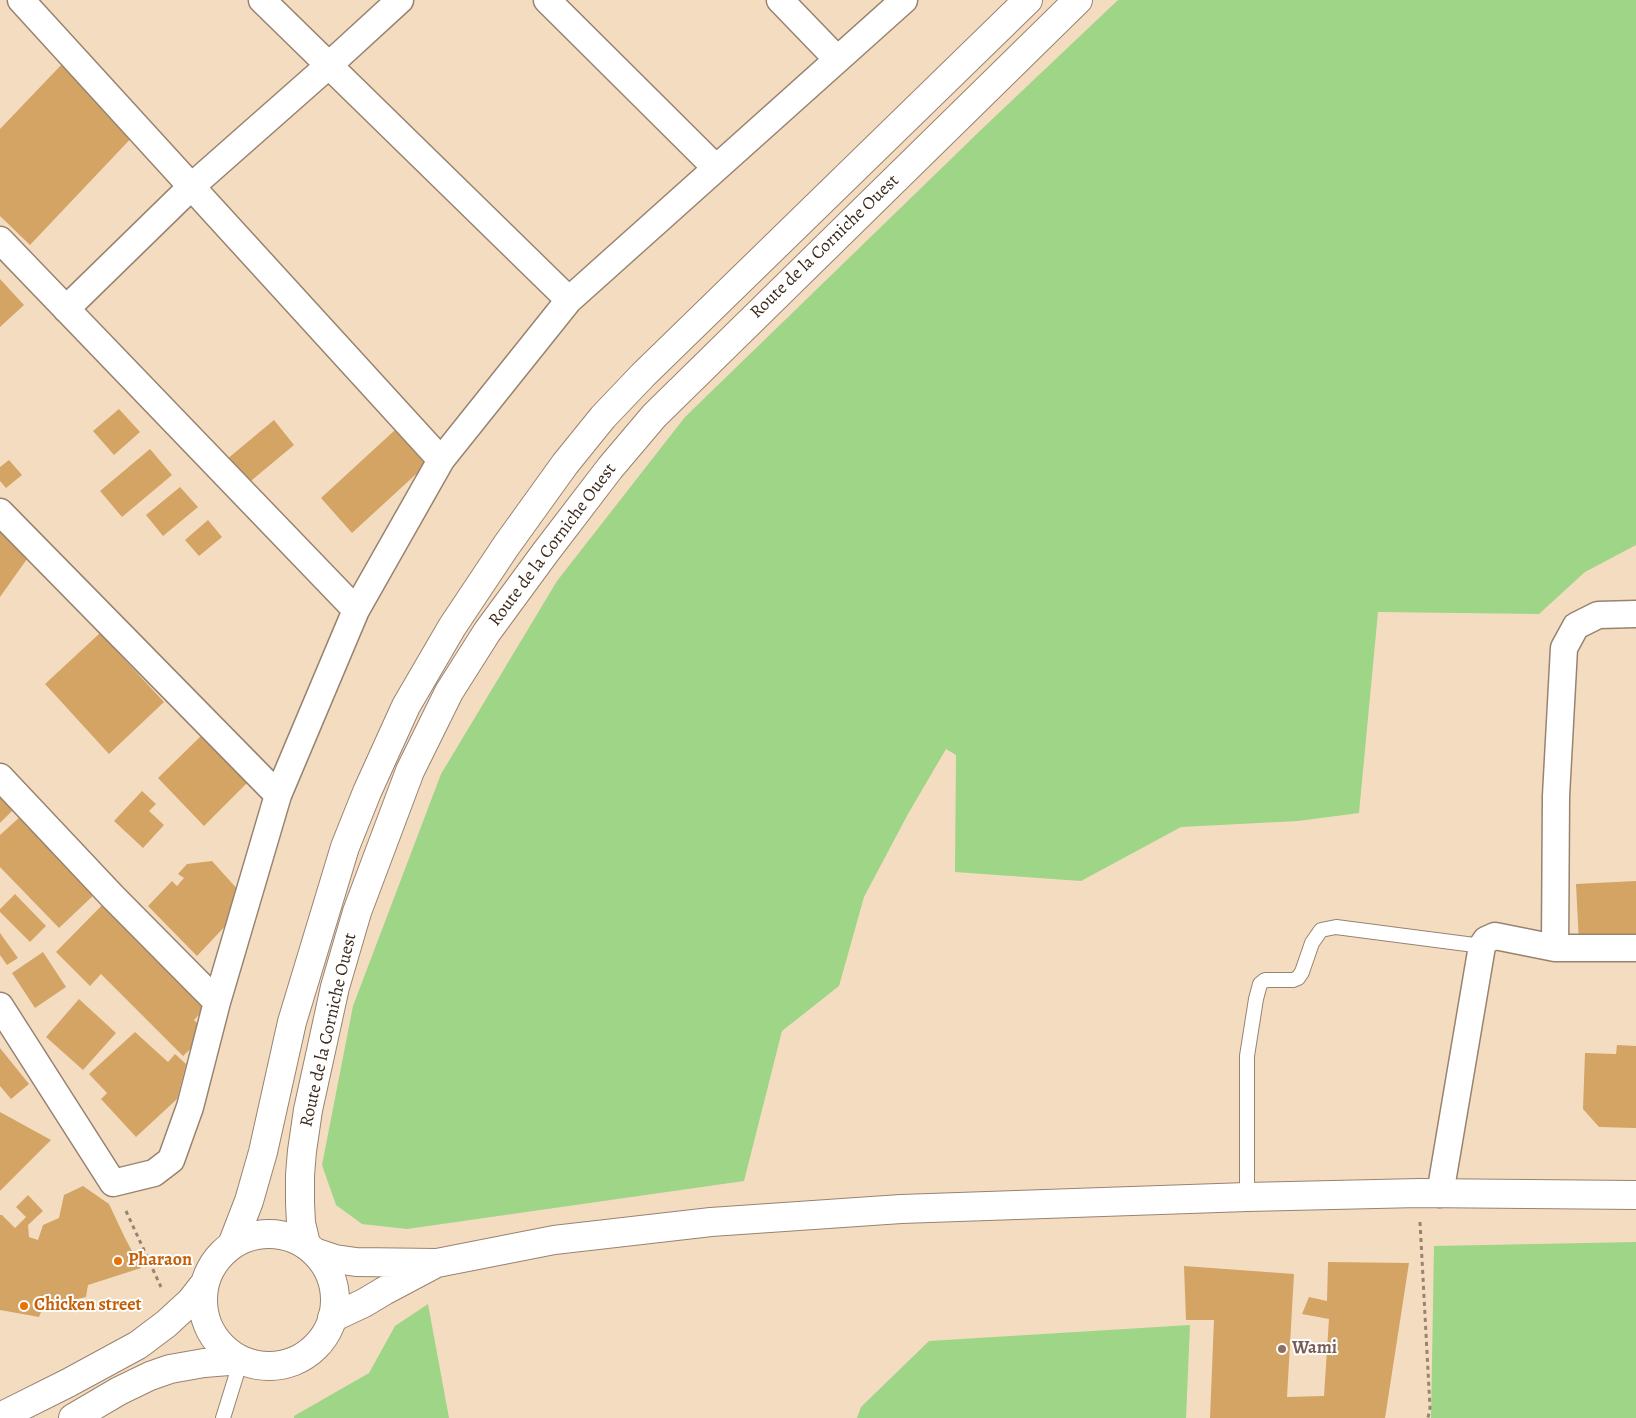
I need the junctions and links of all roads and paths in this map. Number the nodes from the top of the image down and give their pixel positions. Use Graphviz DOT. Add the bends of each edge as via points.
graph roads {
  1 [pos="21,0"];
  2 [pos="262,0"];
  3 [pos="400,0"];
  4 [pos="547,0"];
  5 [pos="780,0"];
  6 [pos="904,0"];
  7 [pos="1028,0"];
  8 [pos="1078,0"];
  9 [pos="837,59"];
  10 [pos="328,66"];
  11 [pos="716,168"];
  12 [pos="192,186"];
  13 [pos="0,240"];
  14 [pos="569,300"];
  15 [pos="66,308"];
  16 [pos="441,460"];
  17 [pos="0,512"];
  18 [pos="356,610"];
  19 [pos="1636,614"];
  20 [pos="0,777"];
  21 [pos="278,795"];
  22 [pos="1482,946"];
  23 [pos="1555,948"];
  24 [pos="1636,948"];
  25 [pos="217,1002"];
  26 [pos="0,1006"];
  27 [pos="113,1183"];
  28 [pos="1430,1194"];
  29 [pos="1636,1194"];
  30 [pos="1247,1197"];
  31 [pos="232,1244"];
  32 [pos="312,1249"];
  33 [pos="437,1263"];
  34 [pos="205,1283"];
  35 [pos="332,1318"];
  36 [pos="166,1324"];
  37 [pos="241,1360"];
  38 [pos="84,1415"];
  39 [pos="0,1416"];
  40 [pos="223,1418"];
  41 [pos="1428,1418"];
  1 -- 12 [label="street"];
  2 -- 10 [label="street"];
  3 -- 10 [label="street"];
  4 -- 11 [label="street"];
  5 -- 9 [label="street"];
  6 -- 9 [label="street"];
  7 -- 31 [label="main road, Route de la Corniche Ouest" via="603,417 506,546 452,627 406,706 345,847 292,1022 258,1168"];
  8 -- 32 [label="main road, Route de la Corniche Ouest" via="654,416 545,553 487,632 449,692 410,771 357,912 335,987 302,1152 301,1223"];
  9 -- 11 [label="street"];
  10 -- 12 [label="street"];
  10 -- 14 [label="street"];
  11 -- 14 [label="street"];
  12 -- 15 [label="street"];
  12 -- 16 [label="street"];
  13 -- 15 [label="street"];
  14 -- 16 [label="street"];
  15 -- 18 [label="street"];
  16 -- 18 [label="street"];
  17 -- 21 [label="street"];
  18 -- 21 [label="street"];
  19 -- 23 [label="street" via="1598,615 1576,626 1564,648 1556,796"];
  20 -- 25 [label="street"];
  21 -- 25 [label="street"];
  22 -- 23 [label="street" via="1495,936"];
  22 -- 28 [label="street"];
  22 -- 30 [label="lane" via="1336,926 1321,930 1298,978 1265,980 1260,984 1247,1056"];
  23 -- 24 [label="street"];
  25 -- 27 [label="street" via="190,1107 170,1160 154,1173"];
  26 -- 27 [label="street"];
  27 -- 36 [label="path" via="165,1294"];
  28 -- 29 [label="main road"];
  28 -- 30 [label="main road"];
  28 -- 41 [label="path"];
  30 -- 33 [label="main road" via="901,1209 712,1222 554,1240"];
  31 -- 32 [label="main road" via="250,1236 269,1233 289,1236"];
  31 -- 34 [label="main road" via="211,1268"];
  32 -- 33 [label="main road" via="335,1259 356,1262"];
  32 -- 35 [label="main road" via="327,1267 334,1284"];
  33 -- 35 [label="main road"];
  34 -- 36 [label="main road"];
  34 -- 37 [label="main road" via="203,1306 209,1328 222,1347"];
  35 -- 37 [label="main road" via="323,1338 306,1354 286,1364 263,1366"];
  36 -- 39 [label="main road" via="138,1345"];
  37 -- 38 [label="main road" via="204,1363 150,1376 119,1391"];
  37 -- 40 [label="lane"];
}
